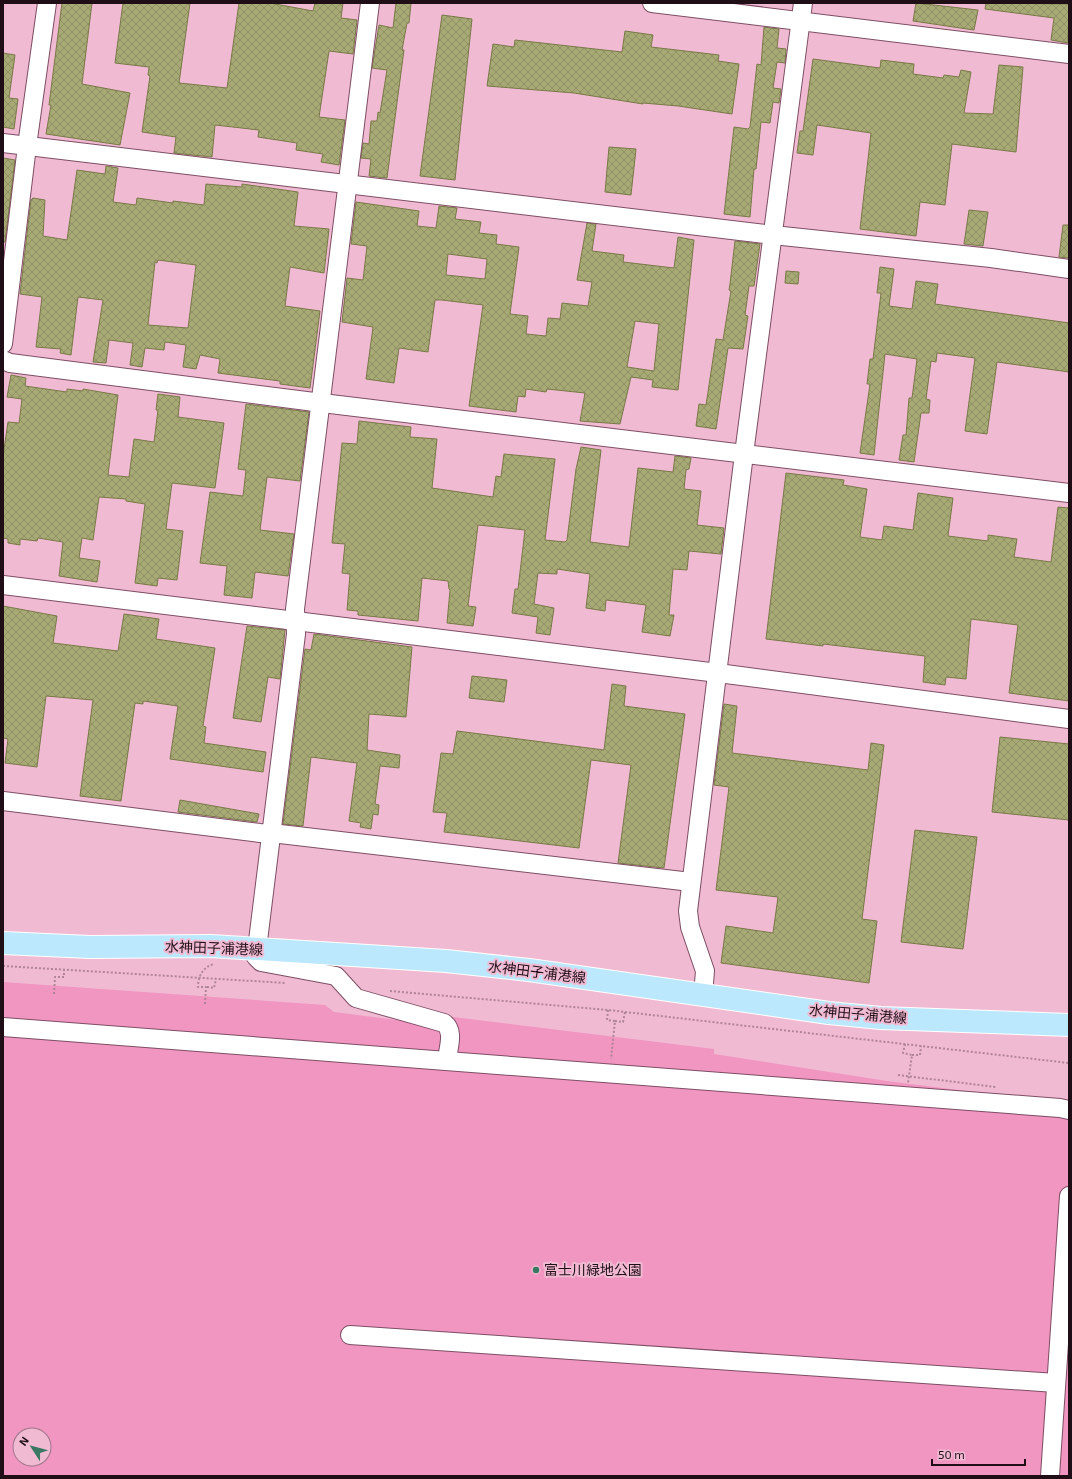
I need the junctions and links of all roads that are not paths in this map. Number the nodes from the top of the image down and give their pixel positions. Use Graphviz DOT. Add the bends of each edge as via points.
graph roads {
  1 [pos="47,3"];
  2 [pos="370,3"];
  3 [pos="652,3"];
  4 [pos="802,12"];
  5 [pos="1069,54"];
  6 [pos="3,143"];
  7 [pos="27,146"];
  8 [pos="349,185"];
  9 [pos="773,235"];
  10 [pos="1069,270"];
  11 [pos="3,344"];
  12 [pos="3,360"];
  13 [pos="322,403"];
  14 [pos="744,454"];
  15 [pos="1069,493"];
  16 [pos="3,585"];
  17 [pos="296,621"];
  18 [pos="718,673"];
  19 [pos="1069,719"];
  20 [pos="3,801"];
  21 [pos="271,833"];
  22 [pos="691,882"];
  23 [pos="3,943"];
  24 [pos="257,949"];
  25 [pos="703,995"];
  26 [pos="1069,1025"];
  27 [pos="3,1027"];
  28 [pos="447,1060"];
  29 [pos="1069,1110"];
  30 [pos="1069,1196"];
  31 [pos="350,1334"];
  32 [pos="1056,1383"];
  33 [pos="1050,1476"];
  1 -- 7 [label="street"];
  2 -- 8 [label="street"];
  3 -- 4 [label="street"];
  4 -- 5 [label="street"];
  4 -- 9 [label="street"];
  6 -- 7 [label="street"];
  7 -- 8 [label="street"];
  7 -- 11 [label="street"];
  8 -- 9 [label="street"];
  8 -- 13 [label="street"];
  9 -- 10 [label="street" via="991,258"];
  9 -- 14 [label="street"];
  12 -- 13 [label="street" via="10,363"];
  13 -- 14 [label="street"];
  13 -- 17 [label="street" via="295,609"];
  14 -- 15 [label="street"];
  14 -- 18 [label="street"];
  16 -- 17 [label="street"];
  17 -- 18 [label="street"];
  17 -- 21 [label="street"];
  18 -- 19 [label="street"];
  18 -- 22 [label="street"];
  20 -- 21 [label="street"];
  21 -- 22 [label="street"];
  21 -- 24 [label="street"];
  22 -- 25 [label="street" via="688,919 705,971"];
  23 -- 24 [label="main road, 水神田子浦港線"];
  24 -- 25 [label="main road, 水神田子浦港線" via="492,966"];
  24 -- 28 [label="street" via="256,957 261,962 336,976 356,998 444,1023 449,1026 450,1033"];
  25 -- 26 [label="main road, 水神田子浦港線" via="880,1018"];
  27 -- 28 [label="street"];
  28 -- 29 [label="street"];
  30 -- 32 [label="street"];
  31 -- 32 [label="street"];
  32 -- 33 [label="street"];
}
